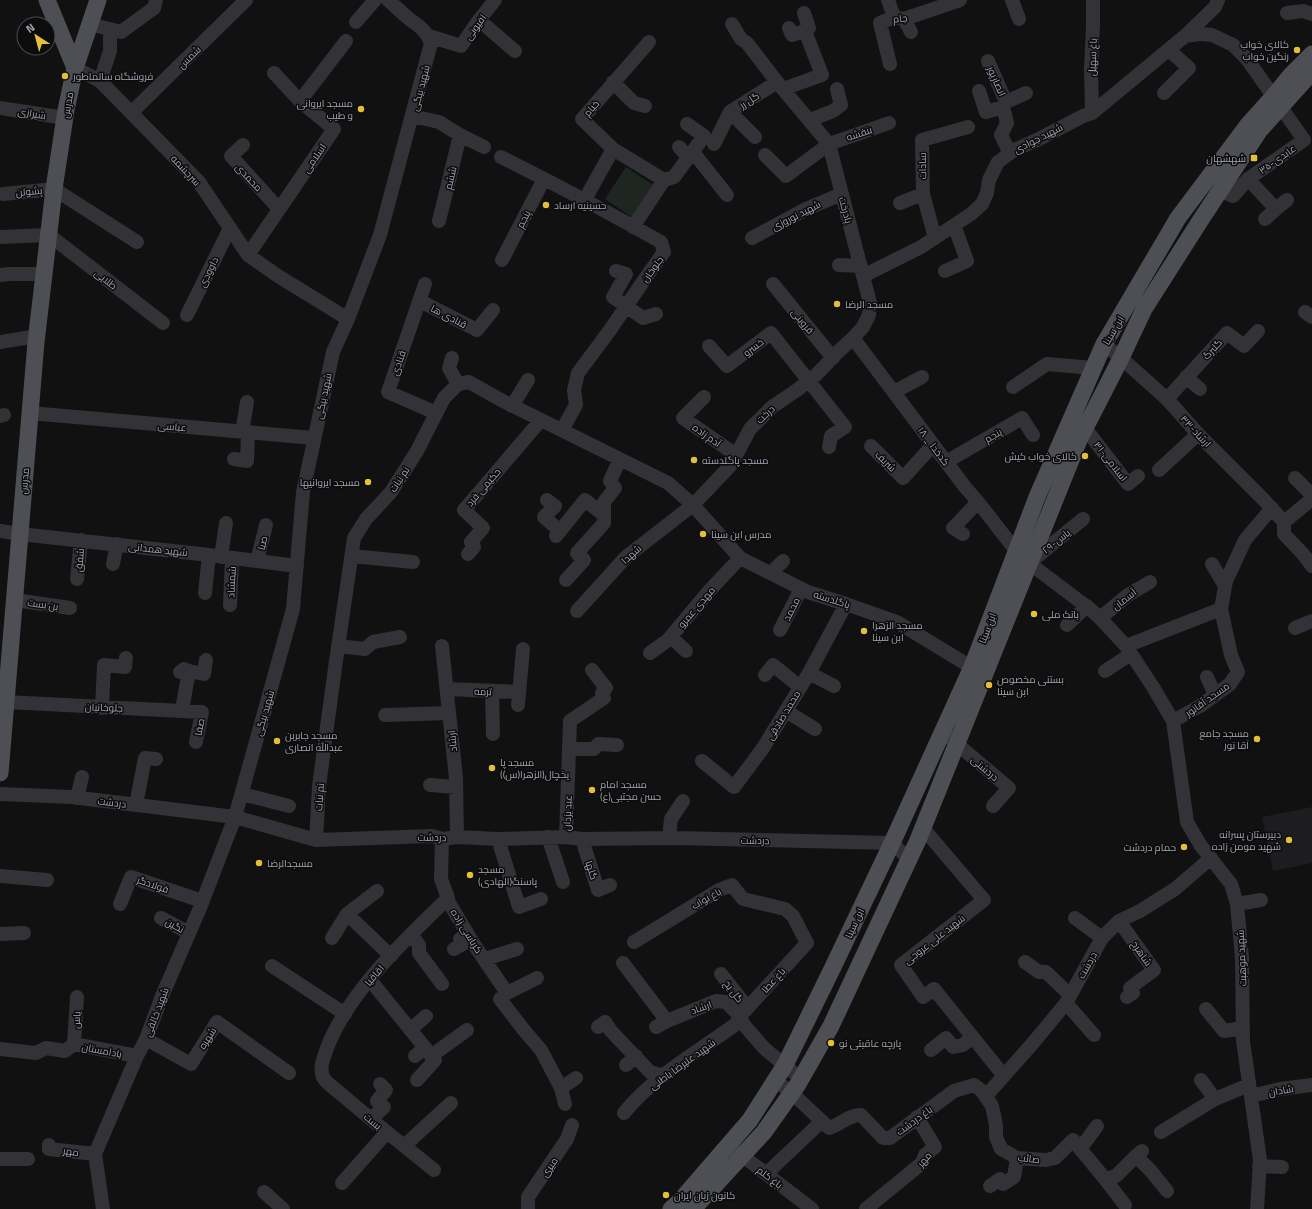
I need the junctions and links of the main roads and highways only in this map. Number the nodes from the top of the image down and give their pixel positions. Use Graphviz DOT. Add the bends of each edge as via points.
graph roads {
  1 [pos="47,0"];
  2 [pos="98,0"];
  3 [pos="1312,54"];
  4 [pos="75,68"];
  5 [pos="1312,72"];
  6 [pos="1277,102"];
  7 [pos="1204,184"];
  8 [pos="1220,191"];
  9 [pos="1023,558"];
  10 [pos="5,657"];
  11 [pos="978,672"];
  12 [pos="0,773"];
  13 [pos="683,1207"];
  1 -- 4 [label="main road"];
  2 -- 4 [label="main road, مدرس"];
  3 -- 6 [label="main road, ابن سینا" via="1292,74"];
  4 -- 10 [label="main road, مدرس" via="54,189 37,336 15,600"];
  5 -- 6 [label="main road, ابن سینا"];
  6 -- 7 [label="main road, ابن سینا" via="1247,126"];
  6 -- 8 [label="main road, ابن سینا"];
  7 -- 8 [label="main road"];
  7 -- 9 [label="main road, ابن سینا" via="1178,218 1104,344 1036,497"];
  8 -- 9 [label="main road, ابن سینا" via="1144,309"];
  9 -- 11 [label="main road, ابن سینا"];
  10 -- 12 [label="main road, مدرس" via="6,702"];
  11 -- 13 [label="main road, ابن سینا" via="942,733 785,1064 750,1120 728,1145"];
  11 -- 13 [label="main road, ابن سینا" via="957,743 923,828 831,1026 801,1079 764,1132 742,1156"];
}
